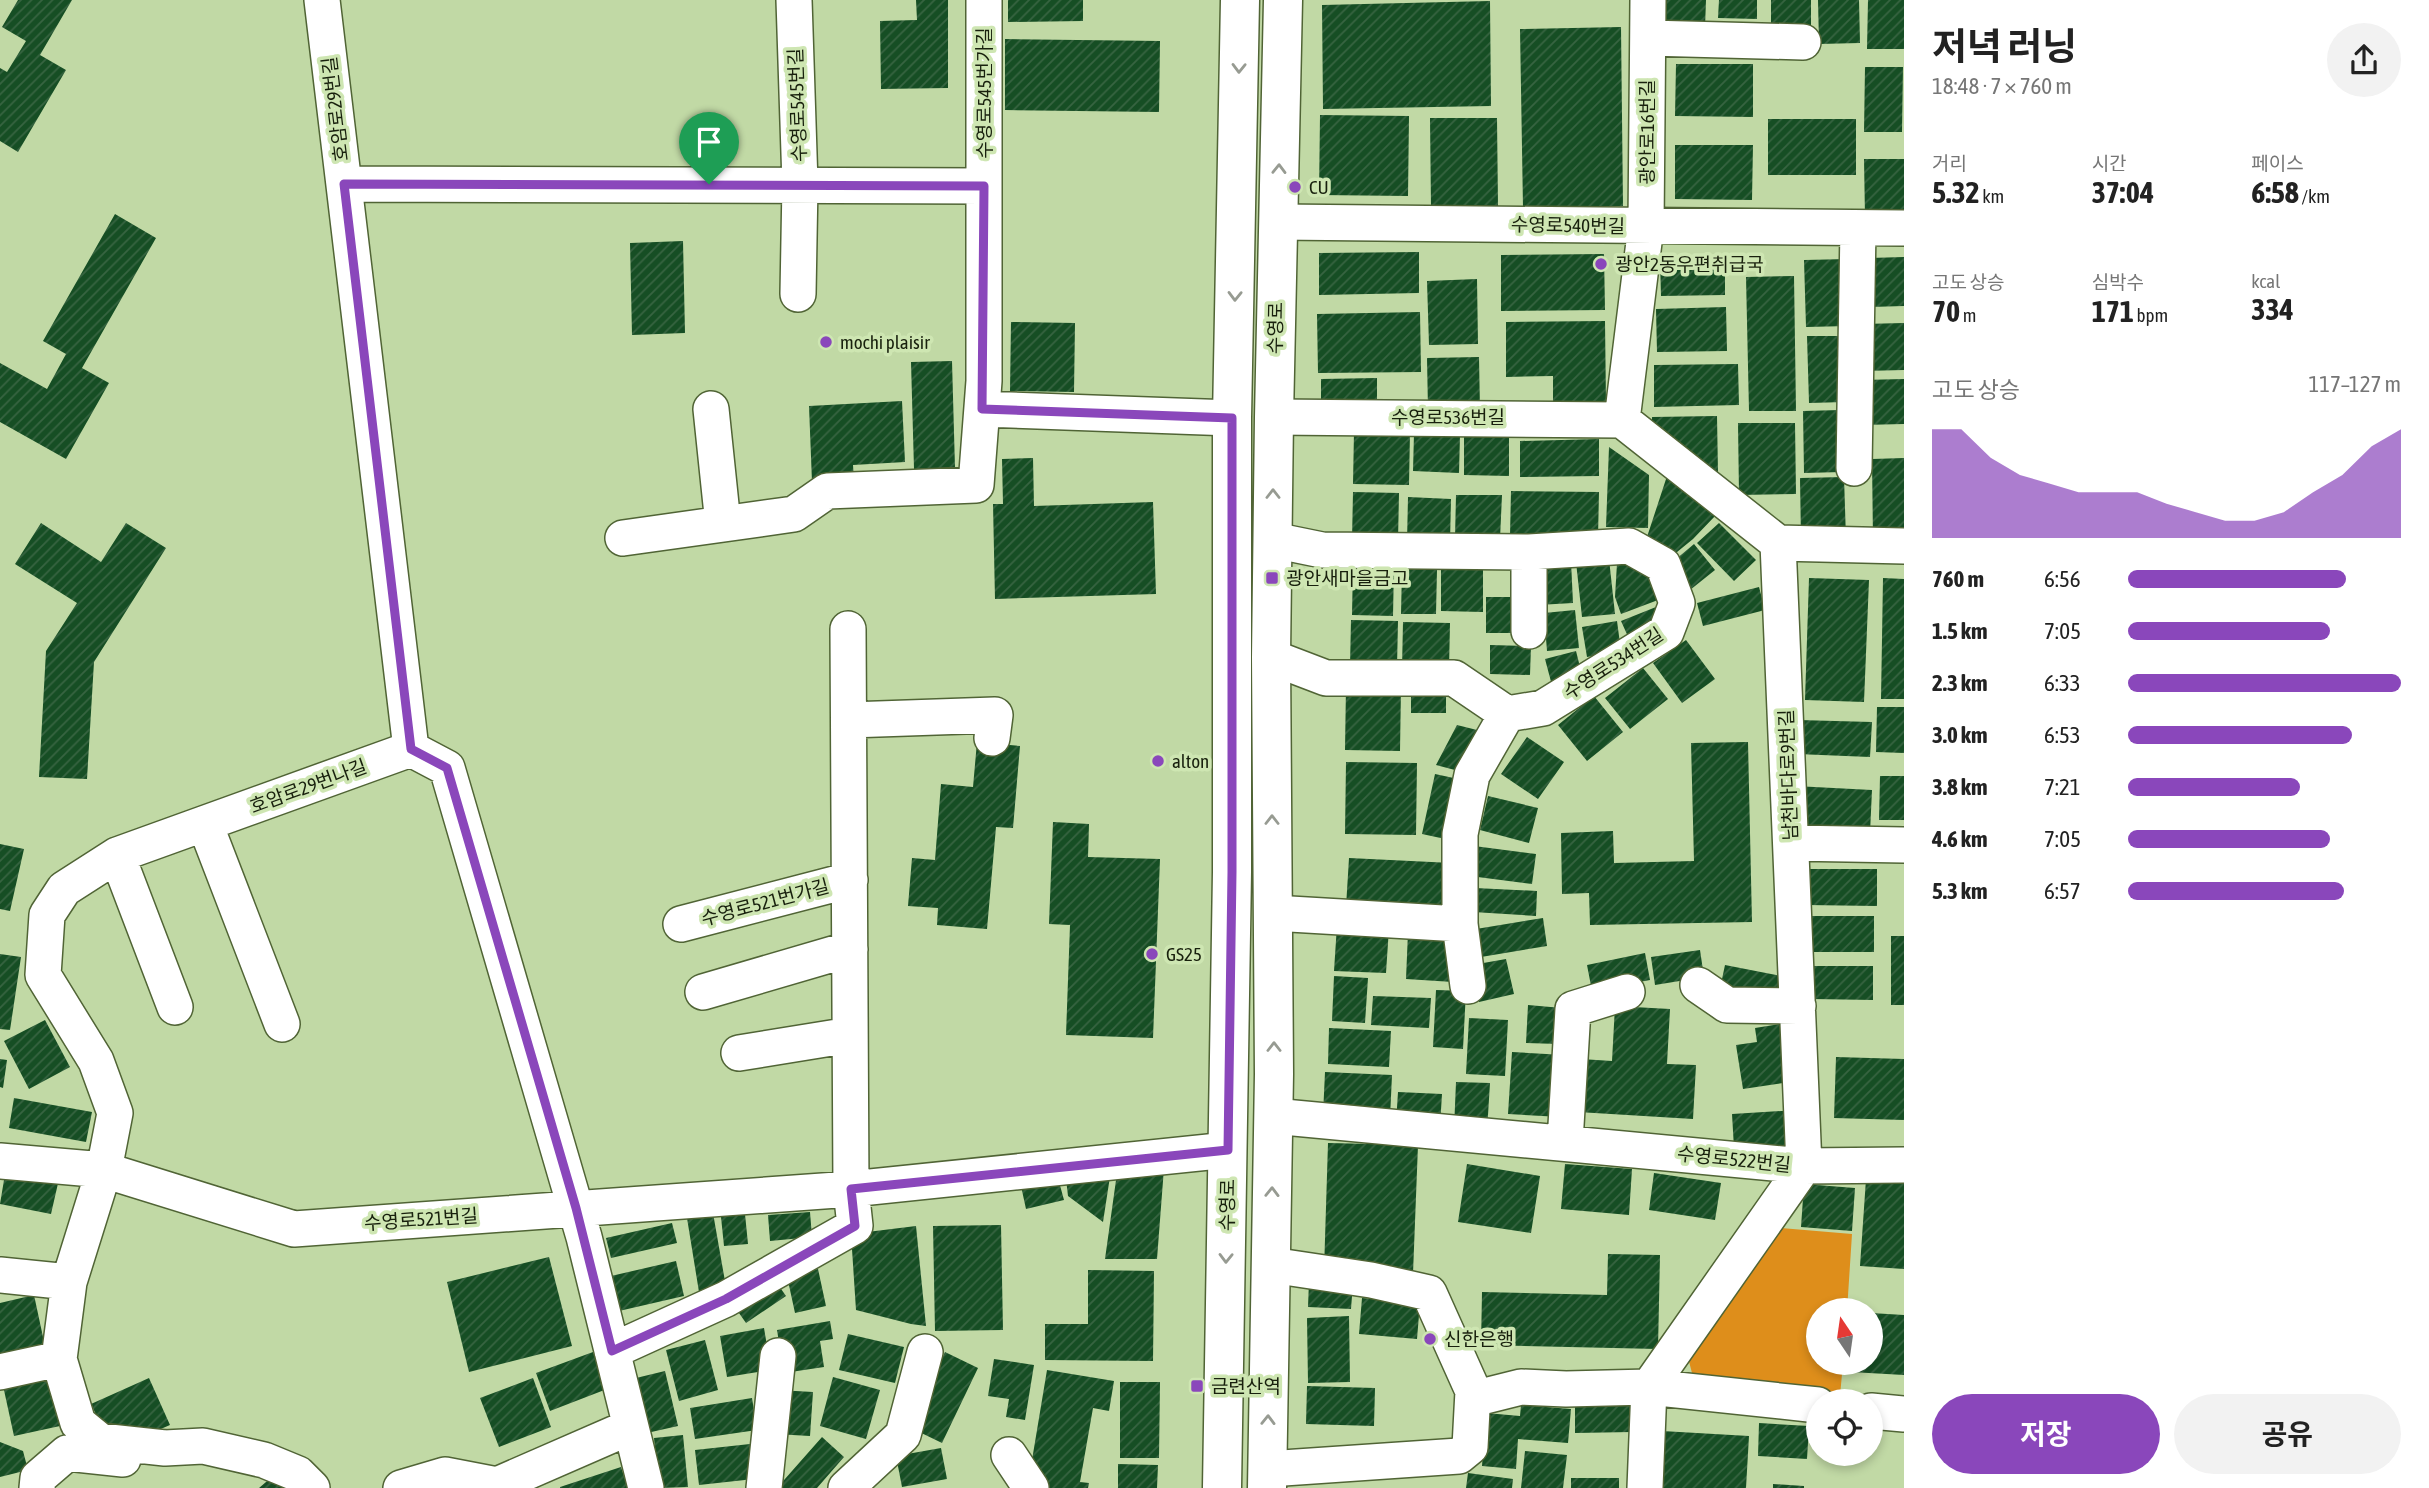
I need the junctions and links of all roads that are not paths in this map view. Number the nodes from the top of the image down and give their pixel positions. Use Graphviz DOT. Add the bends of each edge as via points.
graph roads {
  1 [pos="322,0"];
  2 [pos="794,0"];
  3 [pos="984,0"];
  4 [pos="1240,0"];
  5 [pos="1283,0"];
  6 [pos="1648,0"];
  7 [pos="1648,38"];
  8 [pos="1803,42"];
  9 [pos="344,184"];
  10 [pos="800,184"];
  11 [pos="984,186"];
  12 [pos="1278,222"];
  13 [pos="1646,226"];
  14 [pos="1858,228"];
  15 [pos="1904,228"];
  16 [pos="798,294"];
  17 [pos="982,409"];
  18 [pos="711,410"];
  19 [pos="1274,417"];
  20 [pos="1232,418"];
  21 [pos="1622,420"];
  22 [pos="1854,468"];
  23 [pos="723,524"];
  24 [pos="623,538"];
  25 [pos="1273,540"];
  26 [pos="1779,543"];
  27 [pos="1904,546"];
  28 [pos="1528,552"];
  29 [pos="848,629"];
  30 [pos="1529,631"];
  31 [pos="1271,657"];
  32 [pos="1507,714"];
  33 [pos="849,720"];
  34 [pos="992,738"];
  35 [pos="411,749"];
  36 [pos="205,824"];
  37 [pos="1791,843"];
  38 [pos="1904,845"];
  39 [pos="117,855"];
  40 [pos="850,880"];
  41 [pos="1273,913"];
  42 [pos="1460,923"];
  43 [pos="681,924"];
  44 [pos="850,949"];
  45 [pos="1698,985"];
  46 [pos="1468,986"];
  47 [pos="703,992"];
  48 [pos="1627,992"];
  49 [pos="1798,1006"];
  50 [pos="175,1007"];
  51 [pos="282,1024"];
  52 [pos="850,1035"];
  53 [pos="739,1053"];
  54 [pos="1273,1116"];
  55 [pos="1565,1142"];
  56 [pos="1228,1150"];
  57 [pos="0,1161"];
  58 [pos="1904,1165"];
  59 [pos="1804,1166"];
  60 [pos="104,1170"];
  61 [pos="851,1189"];
  62 [pos="576,1208"];
  63 [pos="1271,1265"];
  64 [pos="0,1275"];
  65 [pos="69,1282"];
  66 [pos="612,1351"];
  67 [pos="925,1352"];
  68 [pos="778,1356"];
  69 [pos="60,1359"];
  70 [pos="0,1372"];
  71 [pos="1649,1387"];
  72 [pos="1473,1399"];
  73 [pos="1806,1404"];
  74 [pos="1883,1412"];
  75 [pos="1904,1414"];
  76 [pos="631,1427"];
  77 [pos="203,1446"];
  78 [pos="1009,1455"];
  79 [pos="1268,1478"];
  80 [pos="37,1488"];
  81 [pos="312,1488"];
  82 [pos="401,1488"];
  83 [pos="646,1488"];
  84 [pos="764,1488"];
  85 [pos="846,1488"];
  86 [pos="1031,1488"];
  87 [pos="1222,1488"];
  88 [pos="1645,1488"];
  1 -- 9 [label="street, 호암로29번길"];
  2 -- 10 [label="street, 수영로545번길"];
  3 -- 11 [label="street, 수영로545번가길"];
  4 -- 20 [label="main road, 수영로, one-way"];
  12 -- 5 [label="main road, 수영로, one-way"];
  6 -- 7 [label="street, 광안로16번길"];
  7 -- 8 [label="street"];
  7 -- 13 [label="street, 광안로16번길"];
  9 -- 10 [label="street, 수영로545번가길"];
  9 -- 35 [label="street, 호암로29번길"];
  10 -- 11 [label="street, 수영로545번가길"];
  10 -- 16 [label="street, 수영로545번길"];
  11 -- 17 [label="street, 수영로545번가길"];
  12 -- 13 [label="street, 수영로540번길"];
  12 -- 19 [label="main road, 수영로"];
  13 -- 14 [label="street, 수영로540번길"];
  13 -- 21 [label="street"];
  14 -- 15 [label="street, 수영로540번길"];
  14 -- 22 [label="street"];
  17 -- 20 [label="street"];
  17 -- 23 [label="street, 수영로545번가길" via="976,485 827,491 794,514"];
  18 -- 23 [label="street"];
  19 -- 21 [label="street, 수영로536번길"];
  25 -- 19 [label="main road, 수영로, one-way"];
  20 -- 56 [label="main road, 수영로"];
  21 -- 26 [label="street"];
  23 -- 24 [label="street, 수영로545번가길"];
  25 -- 28 [label="street, 수영로534번길" via="1322,550"];
  25 -- 31 [label="main road, 수영로"];
  26 -- 27 [label="street"];
  26 -- 37 [label="street, 남천바다로9번길"];
  28 -- 30 [label="street"];
  28 -- 32 [label="street, 수영로534번길" via="1629,545 1663,565 1677,603 1666,632 1543,708"];
  29 -- 33 [label="street, 수영로521번가길"];
  31 -- 32 [label="street" via="1325,678 1454,678"];
  41 -- 31 [label="main road, 수영로, one-way"];
  32 -- 42 [label="street" via="1472,775 1460,834"];
  33 -- 34 [label="street" via="995,715"];
  33 -- 40 [label="street, 수영로521번가길"];
  35 -- 36 [label="street, 호암로29번나길"];
  35 -- 62 [label="street" via="447,768"];
  36 -- 39 [label="street, 호암로29번나길"];
  36 -- 51 [label="street"];
  37 -- 38 [label="street"];
  37 -- 49 [label="street, 남천바다로9번길"];
  39 -- 50 [label="street"];
  39 -- 60 [label="street, 호암로29번나길" via="64,889 47,915 43,975 96,1061 115,1113"];
  40 -- 43 [label="street, 수영로521번가길"];
  40 -- 44 [label="street, 수영로521번가길"];
  41 -- 42 [label="street"];
  54 -- 41 [label="main road, 수영로, one-way"];
  42 -- 46 [label="street"];
  44 -- 47 [label="street"];
  44 -- 52 [label="street, 수영로521번가길"];
  45 -- 49 [label="street" via="1727,1005"];
  48 -- 55 [label="street" via="1573,1009"];
  49 -- 59 [label="street, 남천바다로9번길"];
  52 -- 53 [label="street"];
  52 -- 61 [label="street, 수영로521번가길"];
  54 -- 55 [label="street, 수영로522번길"];
  63 -- 54 [label="main road, 수영로, one-way"];
  55 -- 59 [label="street, 수영로522번길"];
  56 -- 61 [label="street, 수영로521번길"];
  56 -- 87 [label="main road, 수영로, one-way"];
  57 -- 60 [label="street, 수영로521번길"];
  58 -- 59 [label="street, 수영로522번길"];
  59 -- 71 [label="street"];
  60 -- 62 [label="street, 수영로521번길" via="294,1229"];
  60 -- 65 [label="street, 호암로29번나길"];
  61 -- 62 [label="street, 수영로521번길"];
  61 -- 66 [label="street" via="855,1226 726,1299"];
  62 -- 66 [label="street"];
  63 -- 72 [label="street, 수영로" via="1429,1293"];
  79 -- 63 [label="main road, 수영로, one-way"];
  64 -- 65 [label="street"];
  65 -- 69 [label="street, 호암로29번나길"];
  66 -- 76 [label="street"];
  67 -- 85 [label="street" via="903,1435"];
  68 -- 84 [label="street"];
  69 -- 70 [label="street"];
  69 -- 77 [label="street" via="78,1423 100,1441 165,1448"];
  71 -- 72 [label="street" via="1521,1387"];
  71 -- 73 [label="street"];
  71 -- 88 [label="street"];
  72 -- 79 [label="street, 수영로" via="1470,1447 1459,1456"];
  74 -- 75 [label="street"];
  76 -- 82 [label="street" via="497,1485 445,1475"];
  76 -- 83 [label="street"];
  77 -- 80 [label="street" via="159,1462 67,1453 38,1478"];
  77 -- 81 [label="street" via="264,1460 299,1474"];
  78 -- 86 [label="street"];
}
